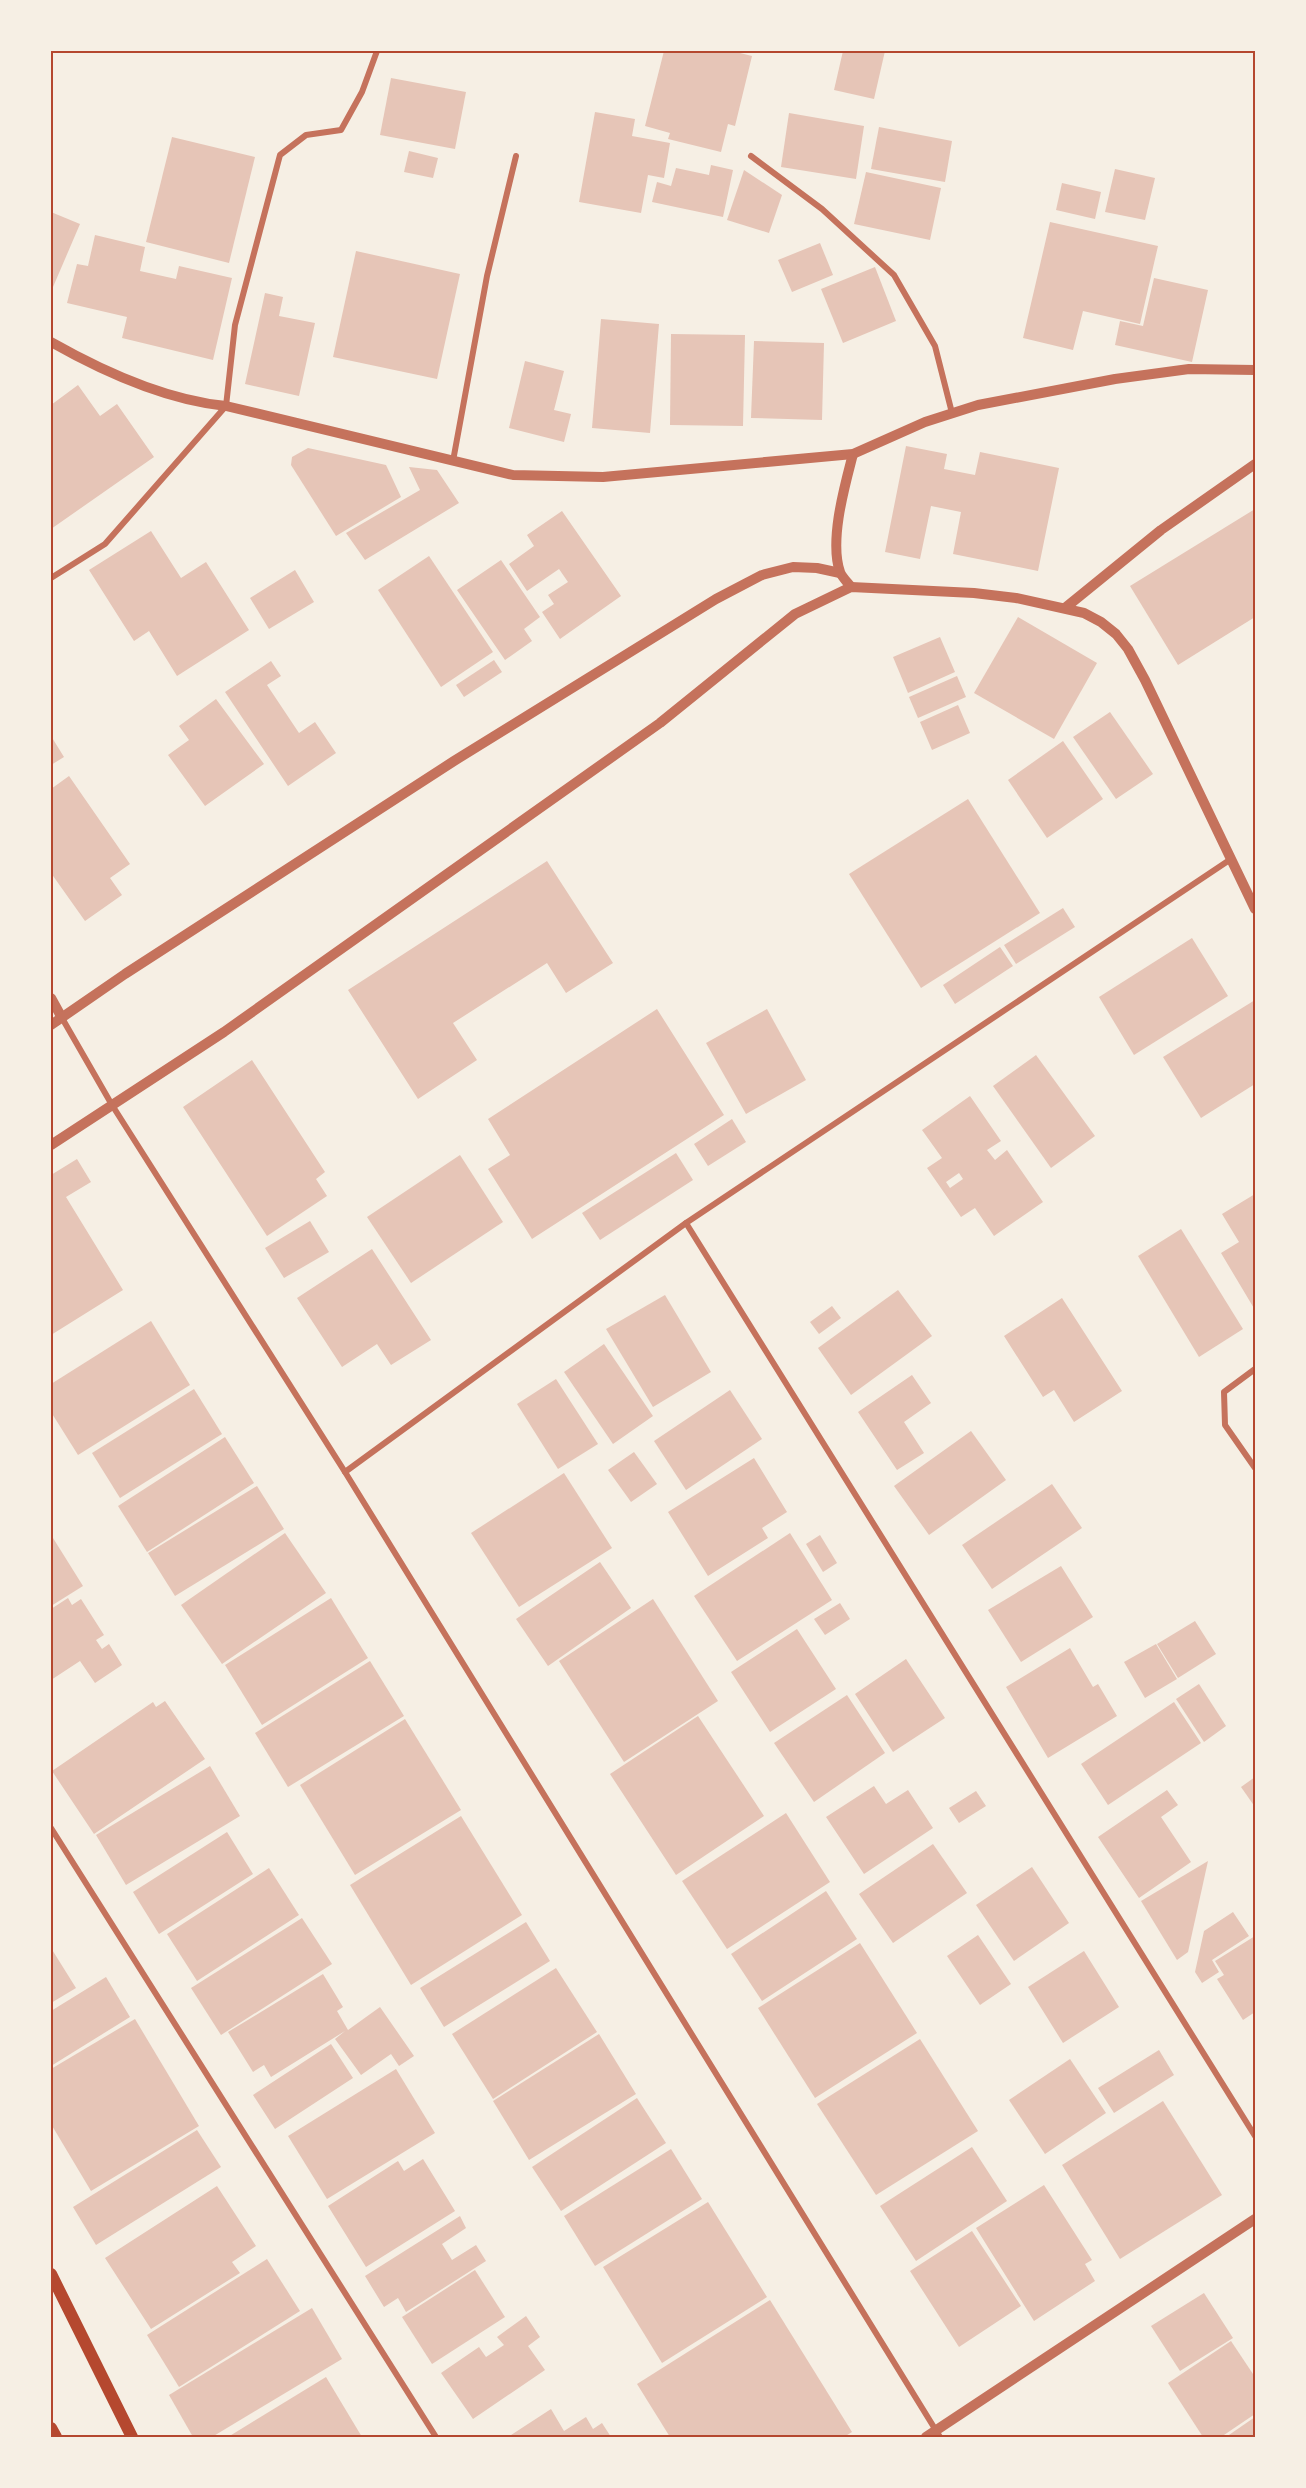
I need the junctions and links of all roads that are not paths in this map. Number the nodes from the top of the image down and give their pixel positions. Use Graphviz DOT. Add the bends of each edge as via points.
graph roads {
  1 [pos="376,51"];
  2 [pos="516,156"];
  3 [pos="751,156"];
  4 [pos="51,342"];
  5 [pos="1255,370"];
  6 [pos="226,406"];
  7 [pos="952,413"];
  8 [pos="853,454"];
  9 [pos="453,462"];
  10 [pos="1255,464"];
  11 [pos="840,573"];
  12 [pos="51,578"];
  13 [pos="851,587"];
  14 [pos="1065,608"];
  15 [pos="1230,859"];
  16 [pos="1255,909"];
  17 [pos="51,998"];
  18 [pos="62,1018"];
  19 [pos="51,1026"];
  20 [pos="111,1105"];
  21 [pos="51,1146"];
  22 [pos="686,1223"];
  23 [pos="1255,1369"];
  24 [pos="1255,1468"];
  25 [pos="345,1472"];
  26 [pos="51,1828"];
  27 [pos="1255,2136"];
  28 [pos="1255,2220"];
  29 [pos="51,2274"];
  30 [pos="51,2428"];
  31 [pos="934,2435"];
  32 [pos="56,2437"];
  33 [pos="132,2437"];
  34 [pos="436,2437"];
  1 -- 6 [label="street" via="362,92 341,130 306,135 280,155 235,325"];
  2 -- 9 [label="street" via="487,276"];
  3 -- 7 [label="street" via="822,208 894,275 935,346"];
  4 -- 6 [label="street" via="76,357 166,394"];
  5 -- 7 [label="street" via="1190,369 1115,379"];
  6 -- 9 [label="street"];
  6 -- 12 [label="street" via="105,544"];
  7 -- 8 [label="street"];
  8 -- 9 [label="street" via="591,477 513,475"];
  8 -- 11 [label="street" via="840,516"];
  10 -- 14 [label="street" via="1161,530"];
  11 -- 13 [label="street"];
  11 -- 18 [label="street" via="793,567 762,575 716,599 454,760"];
  13 -- 14 [label="street" via="974,593"];
  13 -- 20 [label="street" via="795,614 660,723 224,1032"];
  14 -- 15 [label="street" via="1101,622 1128,649"];
  15 -- 16 [label="street"];
  15 -- 22 [label="street"];
  17 -- 18 [label="street"];
  18 -- 19 [label="street"];
  18 -- 20 [label="street"];
  20 -- 21 [label="street"];
  20 -- 25 [label="street"];
  22 -- 25 [label="street"];
  22 -- 27 [label="street"];
  23 -- 24 [label="street" via="1224,1392 1225,1425"];
  25 -- 31 [label="street"];
  26 -- 34 [label="street"];
  28 -- 31 [label="street"];
  29 -- 33 [label="main road"];
  30 -- 32 [label="main road"];
}
